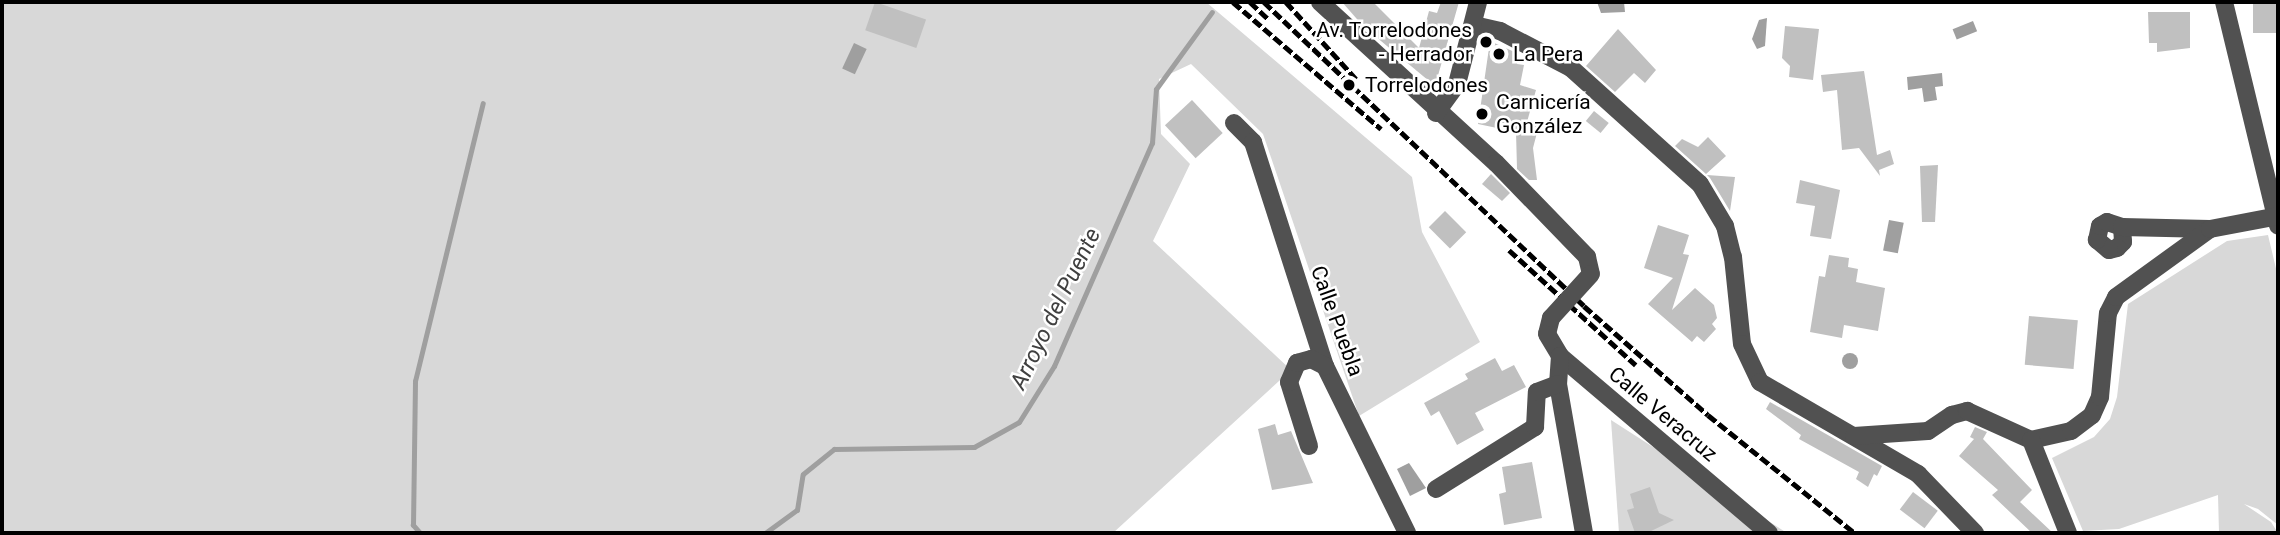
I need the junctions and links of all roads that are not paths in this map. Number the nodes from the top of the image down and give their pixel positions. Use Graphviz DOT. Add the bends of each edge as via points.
graph roads {
  1 [pos="1320,2"];
  2 [pos="1478,2"];
  3 [pos="2224,2"];
  4 [pos="1474,25"];
  5 [pos="1436,113"];
  6 [pos="1234,123"];
  7 [pos="2277,220"];
  8 [pos="2122,227"];
  9 [pos="2166,228"];
  10 [pos="2210,229"];
  11 [pos="2170,258"];
  12 [pos="1560,356"];
  13 [pos="1325,366"];
  14 [pos="1559,384"];
  15 [pos="1854,436"];
  16 [pos="2031,440"];
  17 [pos="1310,446"];
  18 [pos="1436,489"];
  19 [pos="1407,533"];
  20 [pos="1584,533"];
  21 [pos="1769,533"];
  22 [pos="1975,533"];
  23 [pos="2068,533"];
  1 -- 5 [label="street"];
  2 -- 4 [label="street"];
  3 -- 7 [label="street"];
  4 -- 5 [label="street" via="1457,84"];
  4 -- 15 [label="street" via="1500,31 1571,68 1700,184 1725,226 1750,366 1760,383"];
  5 -- 12 [label="street, bridge" via="1496,163 1587,257 1591,274 1551,317 1547,334"];
  6 -- 13 [label="street, Calle Puebla" via="1253,142"];
  7 -- 10 [label="street"];
  8 -- 9 [label="street"];
  9 -- 10 [label="street"];
  9 -- 11 [label="street"];
  10 -- 11 [label="street"];
  11 -- 16 [label="street" via="2116,297 2108,313 2099,397 2092,415 2071,431"];
  12 -- 14 [label="street"];
  12 -- 21 [label="street, Calle Veracruz"];
  13 -- 17 [label="street" via="1311,359 1297,363 1289,382"];
  13 -- 19 [label="street, Calle Puebla"];
  14 -- 18 [label="street" via="1537,392 1535,427"];
  14 -- 20 [label="street"];
  15 -- 16 [label="street" via="1928,430 1967,411"];
  15 -- 22 [label="street" via="1918,474"];
  16 -- 23 [label="street"];
}
